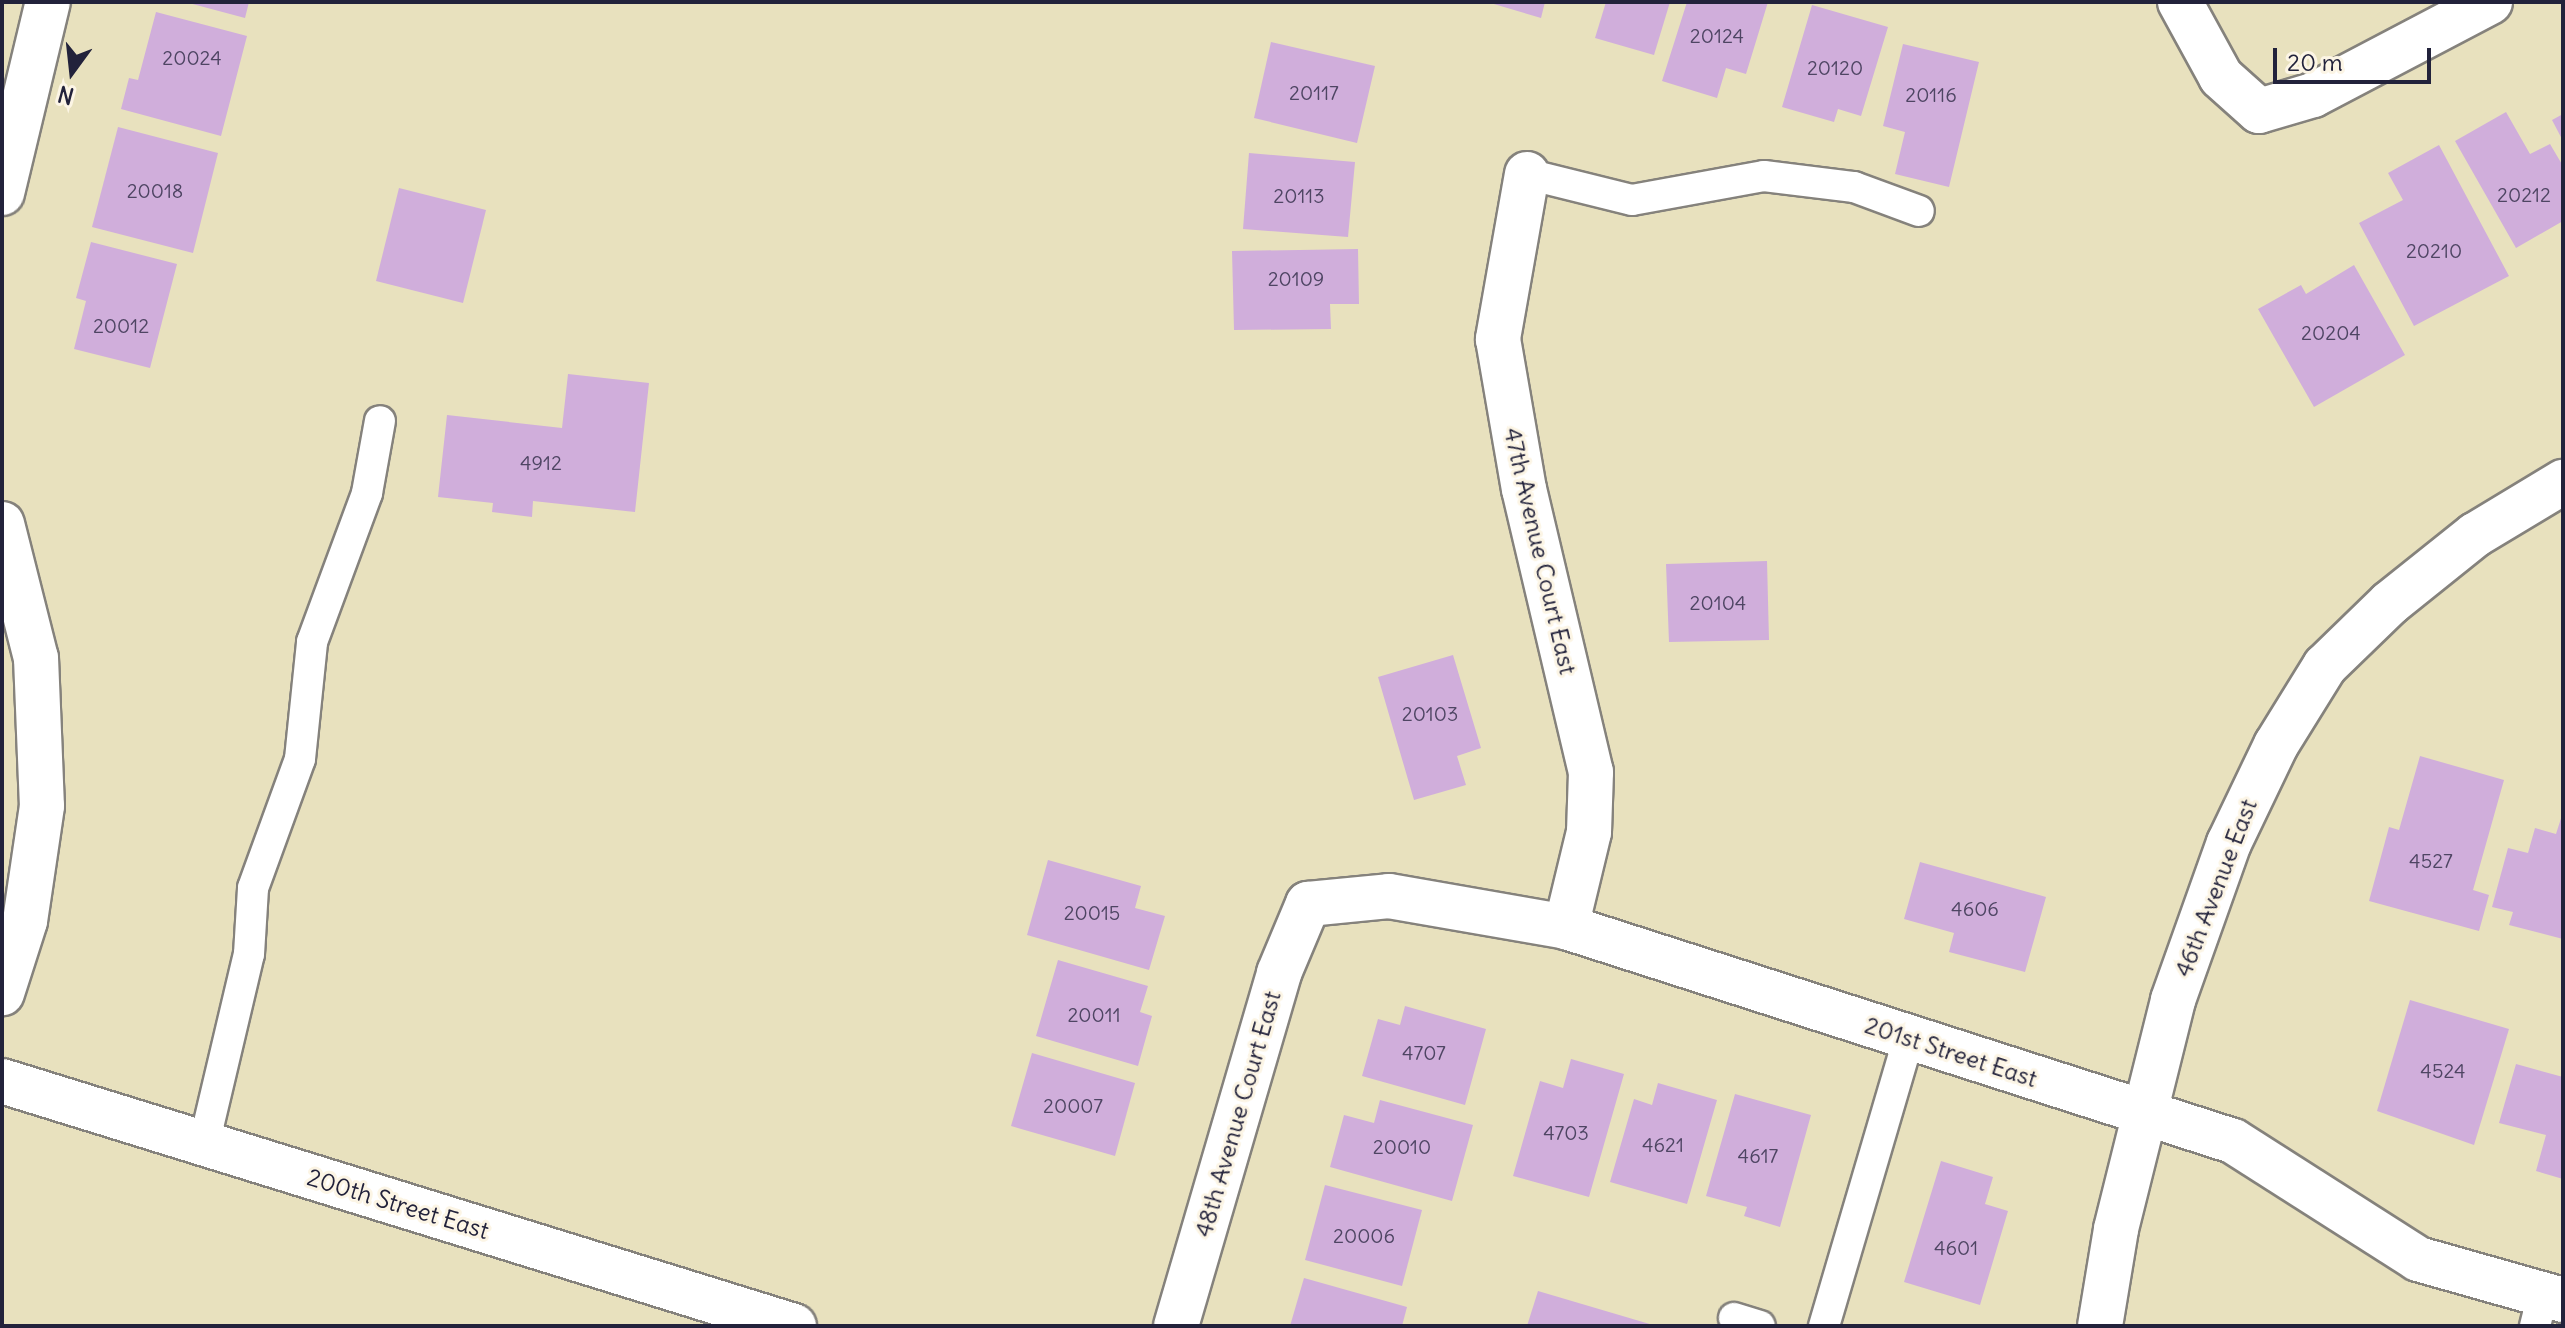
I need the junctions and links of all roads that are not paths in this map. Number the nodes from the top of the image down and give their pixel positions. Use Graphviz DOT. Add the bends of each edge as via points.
graph roads {
  1 [pos="48,2"];
  2 [pos="2180,2"];
  3 [pos="2490,2"];
  4 [pos="1527,174"];
  5 [pos="2,193"];
  6 [pos="1919,211"];
  7 [pos="380,421"];
  8 [pos="2563,482"];
  9 [pos="2,524"];
  10 [pos="1308,904"];
  11 [pos="1566,927"];
  12 [pos="2,993"];
  13 [pos="1909,1038"];
  14 [pos="2,1081"];
  15 [pos="2144,1114"];
  16 [pos="204,1144"];
  17 [pos="2547,1307"];
  18 [pos="794,1326"];
  19 [pos="1176,1326"];
  20 [pos="1824,1326"];
  21 [pos="2100,1326"];
  1 -- 5 [label="street"];
  2 -- 3 [label="street" via="2221,77 2259,111 2313,95"];
  4 -- 6 [label="lane" via="1632,200 1764,176 1854,187"];
  4 -- 11 [label="street, 47th Avenue Court East" via="1498,339 1524,489 1591,772 1589,832"];
  7 -- 16 [label="lane" via="367,493 312,642 300,759 253,888 249,954"];
  8 -- 15 [label="street, 46th Avenue East" via="2475,535 2390,603 2325,666 2276,745 2229,843 2173,1000"];
  9 -- 12 [label="street" via="36,658 42,806 25,921"];
  10 -- 11 [label="street, 201st Street East" via="1389,896"];
  10 -- 19 [label="street, 48th Avenue Court East" via="1279,973"];
  11 -- 13 [label="street, 201st Street East"];
  13 -- 15 [label="street, 201st Street East"];
  13 -- 20 [label="lane"];
  14 -- 16 [label="street, 200th Street East"];
  15 -- 17 [label="street, 201st Street East" via="2233,1141 2418,1259"];
  15 -- 21 [label="street, 46th Avenue East" via="2116,1229"];
  16 -- 18 [label="street, 200th Street East"];
}
